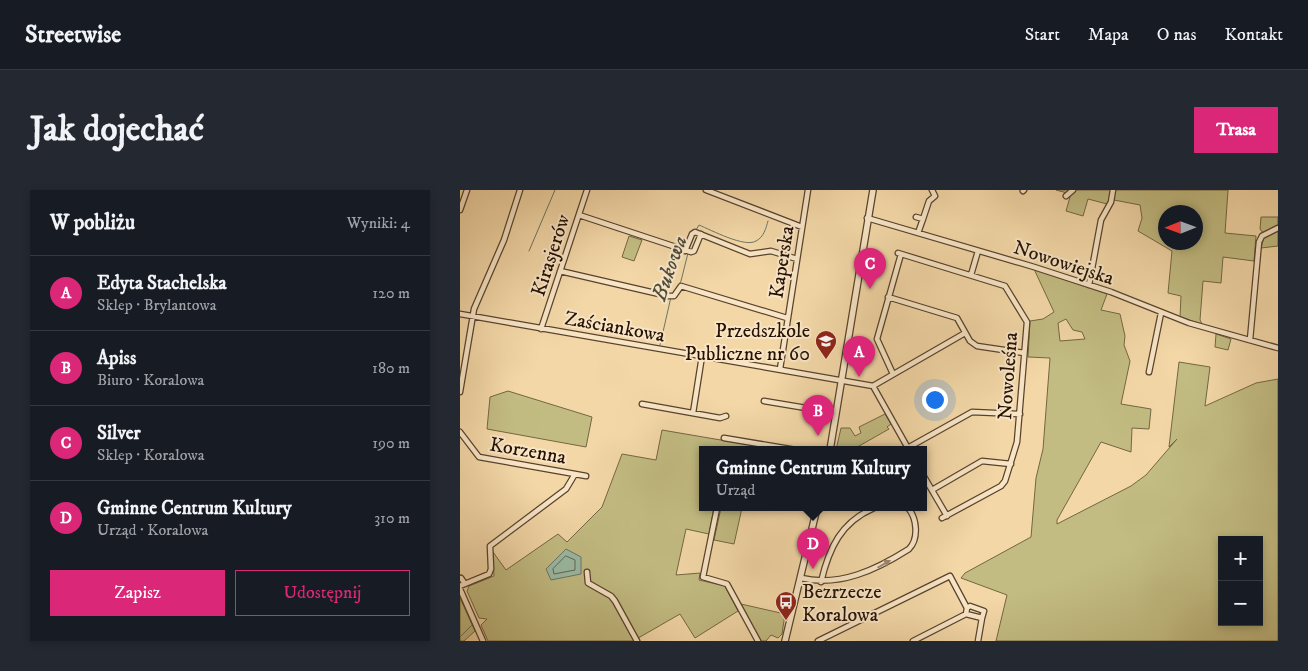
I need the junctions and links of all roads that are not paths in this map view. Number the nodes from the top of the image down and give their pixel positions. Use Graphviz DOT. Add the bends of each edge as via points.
graph roads {
  1 [pos="466,190"];
  2 [pos="520,190"];
  3 [pos="587,190"];
  4 [pos="706,190"];
  5 [pos="808,190"];
  6 [pos="871,190"];
  7 [pos="932,190"];
  8 [pos="1073,190"];
  9 [pos="1114,190"];
  10 [pos="1066,196"];
  11 [pos="460,210"];
  12 [pos="579,215"];
  13 [pos="916,217"];
  14 [pos="868,218"];
  15 [pos="923,219"];
  16 [pos="802,227"];
  17 [pos="1278,228"];
  18 [pos="918,233"];
  19 [pos="701,234"];
  20 [pos="685,251"];
  21 [pos="978,251"];
  22 [pos="797,259"];
  23 [pos="560,271"];
  24 [pos="971,275"];
  25 [pos="1089,285"];
  26 [pos="888,297"];
  27 [pos="1161,312"];
  28 [pos="460,314"];
  29 [pos="472,316"];
  30 [pos="788,318"];
  31 [pos="541,329"];
  32 [pos="965,333"];
  33 [pos="1250,340"];
  34 [pos="1278,348"];
  35 [pos="1024,352"];
  36 [pos="702,356"];
  37 [pos="780,369"];
  38 [pos="1149,372"];
  39 [pos="893,374"];
  40 [pos="842,380"];
  41 [pos="873,386"];
  42 [pos="460,392"];
  43 [pos="764,401"];
  44 [pos="642,404"];
  45 [pos="693,413"];
  46 [pos="836,413"];
  47 [pos="1020,414"];
  48 [pos="726,416"];
  49 [pos="460,432"];
  50 [pos="724,438"];
  51 [pos="772,446"];
  52 [pos="831,446"];
  53 [pos="905,446"];
  54 [pos="912,446"];
  55 [pos="1011,464"];
  56 [pos="574,474"];
  57 [pos="586,476"];
  58 [pos="927,482"];
  59 [pos="932,490"];
  60 [pos="716,511"];
  61 [pos="816,511"];
  62 [pos="868,511"];
  63 [pos="910,511"];
  64 [pos="587,572"];
  65 [pos="824,574"];
  66 [pos="460,578"];
  67 [pos="800,578"];
  68 [pos="829,580"];
  69 [pos="821,582"];
  70 [pos="462,586"];
  71 [pos="967,608"];
  72 [pos="966,614"];
  73 [pos="982,618"];
  74 [pos="919,640"];
  75 [pos="483,641"];
  76 [pos="637,641"];
  77 [pos="758,641"];
  78 [pos="785,641"];
  79 [pos="818,641"];
  80 [pos="913,641"];
  81 [pos="978,641"];
  1 -- 11 [label="street"];
  2 -- 29 [label="street" via="504,240"];
  3 -- 12 [label="street, Kirasjerów"];
  4 -- 16 [label="street"];
  5 -- 16 [label="street, Kaperska"];
  6 -- 14 [label="street"];
  7 -- 15 [label="street" via="935,195 929,201"];
  8 -- 10 [label="street"];
  9 -- 25 [label="street" via="1101,220"];
  12 -- 20 [label="street"];
  12 -- 23 [label="street, Kirasjerów"];
  13 -- 15 [label="street"];
  14 -- 18 [label="street, Nowowiejska"];
  14 -- 40 [label="street"];
  15 -- 18 [label="street"];
  16 -- 22 [label="street, Kaperska"];
  17 -- 33 [label="street" via="1262,236 1259,242"];
  18 -- 21 [label="street, Nowowiejska"];
  19 -- 20 [label="street" via="694,251"];
  19 -- 20 [label="street" via="694,232"];
  19 -- 22 [label="street" via="750,254 771,251"];
  21 -- 24 [label="street"];
  21 -- 25 [label="street, Nowowiejska"];
  22 -- 30 [label="street, Kaperska"];
  23 -- 30 [label="street" via="671,297 681,286"];
  23 -- 31 [label="street, Kirasjerów"];
  24 -- 26 [label="street, Nowoleśna" via="900,254"];
  24 -- 35 [label="street, Nowoleśna" via="1006,287 1026,319"];
  25 -- 27 [label="street, Nowowiejska"];
  26 -- 32 [label="street" via="957,318"];
  26 -- 39 [label="street" via="877,342"];
  27 -- 33 [label="street, Nowowiejska"];
  27 -- 38 [label="street"];
  28 -- 29 [label="street, Zaściankowa"];
  29 -- 31 [label="street, Zaściankowa"];
  29 -- 42 [label="street"];
  30 -- 37 [label="street, Kaperska"];
  31 -- 36 [label="street, Zaściankowa"];
  32 -- 35 [label="street" via="977,346"];
  32 -- 39 [label="street"];
  33 -- 34 [label="street, Nowowiejska"];
  35 -- 47 [label="street, Nowoleśna"];
  36 -- 37 [label="street, Zaściankowa"];
  36 -- 45 [label="street"];
  37 -- 40 [label="street, Zaściankowa"];
  39 -- 41 [label="street"];
  40 -- 41 [label="street, Zaściankowa"];
  40 -- 46 [label="street"];
  41 -- 53 [label="street"];
  43 -- 46 [label="street"];
  44 -- 45 [label="street"];
  45 -- 48 [label="street" via="720,418"];
  46 -- 52 [label="street"];
  47 -- 54 [label="street" via="972,412"];
  47 -- 55 [label="street, Nowoleśna"];
  49 -- 56 [label="street, Korzenna" via="479,457"];
  50 -- 51 [label="street"];
  55 -- 59 [label="street" via="982,461"];
  55 -- 59 [label="street, Nowoleśna" via="1001,486 944,517"];
  56 -- 57 [label="street, Korzenna"];
  56 -- 70 [label="street, Korzenna" via="566,489 490,546 489,574"];
  58 -- 59 [label="street"];
  60 -- 77 [label="street" via="703,577 727,584"];
  61 -- 67 [label="street"];
  62 -- 65 [label="street" via="844,528"];
  68 -- 63 [label="street, one-way" via="866,574 909,550 916,534"];
  64 -- 76 [label="street" via="588,583 615,601"];
  65 -- 68 [label="street"];
  65 -- 69 [label="street"];
  66 -- 70 [label="street"];
  67 -- 69 [label="street"];
  67 -- 78 [label="street"];
  68 -- 69 [label="street"];
  70 -- 75 [label="street"];
  71 -- 72 [label="street"];
  71 -- 73 [label="street" via="982,609"];
  71 -- 79 [label="street" via="950,576"];
  72 -- 73 [label="street"];
  72 -- 74 [label="street"];
  73 -- 81 [label="street"];
  74 -- 80 [label="street"];
}
